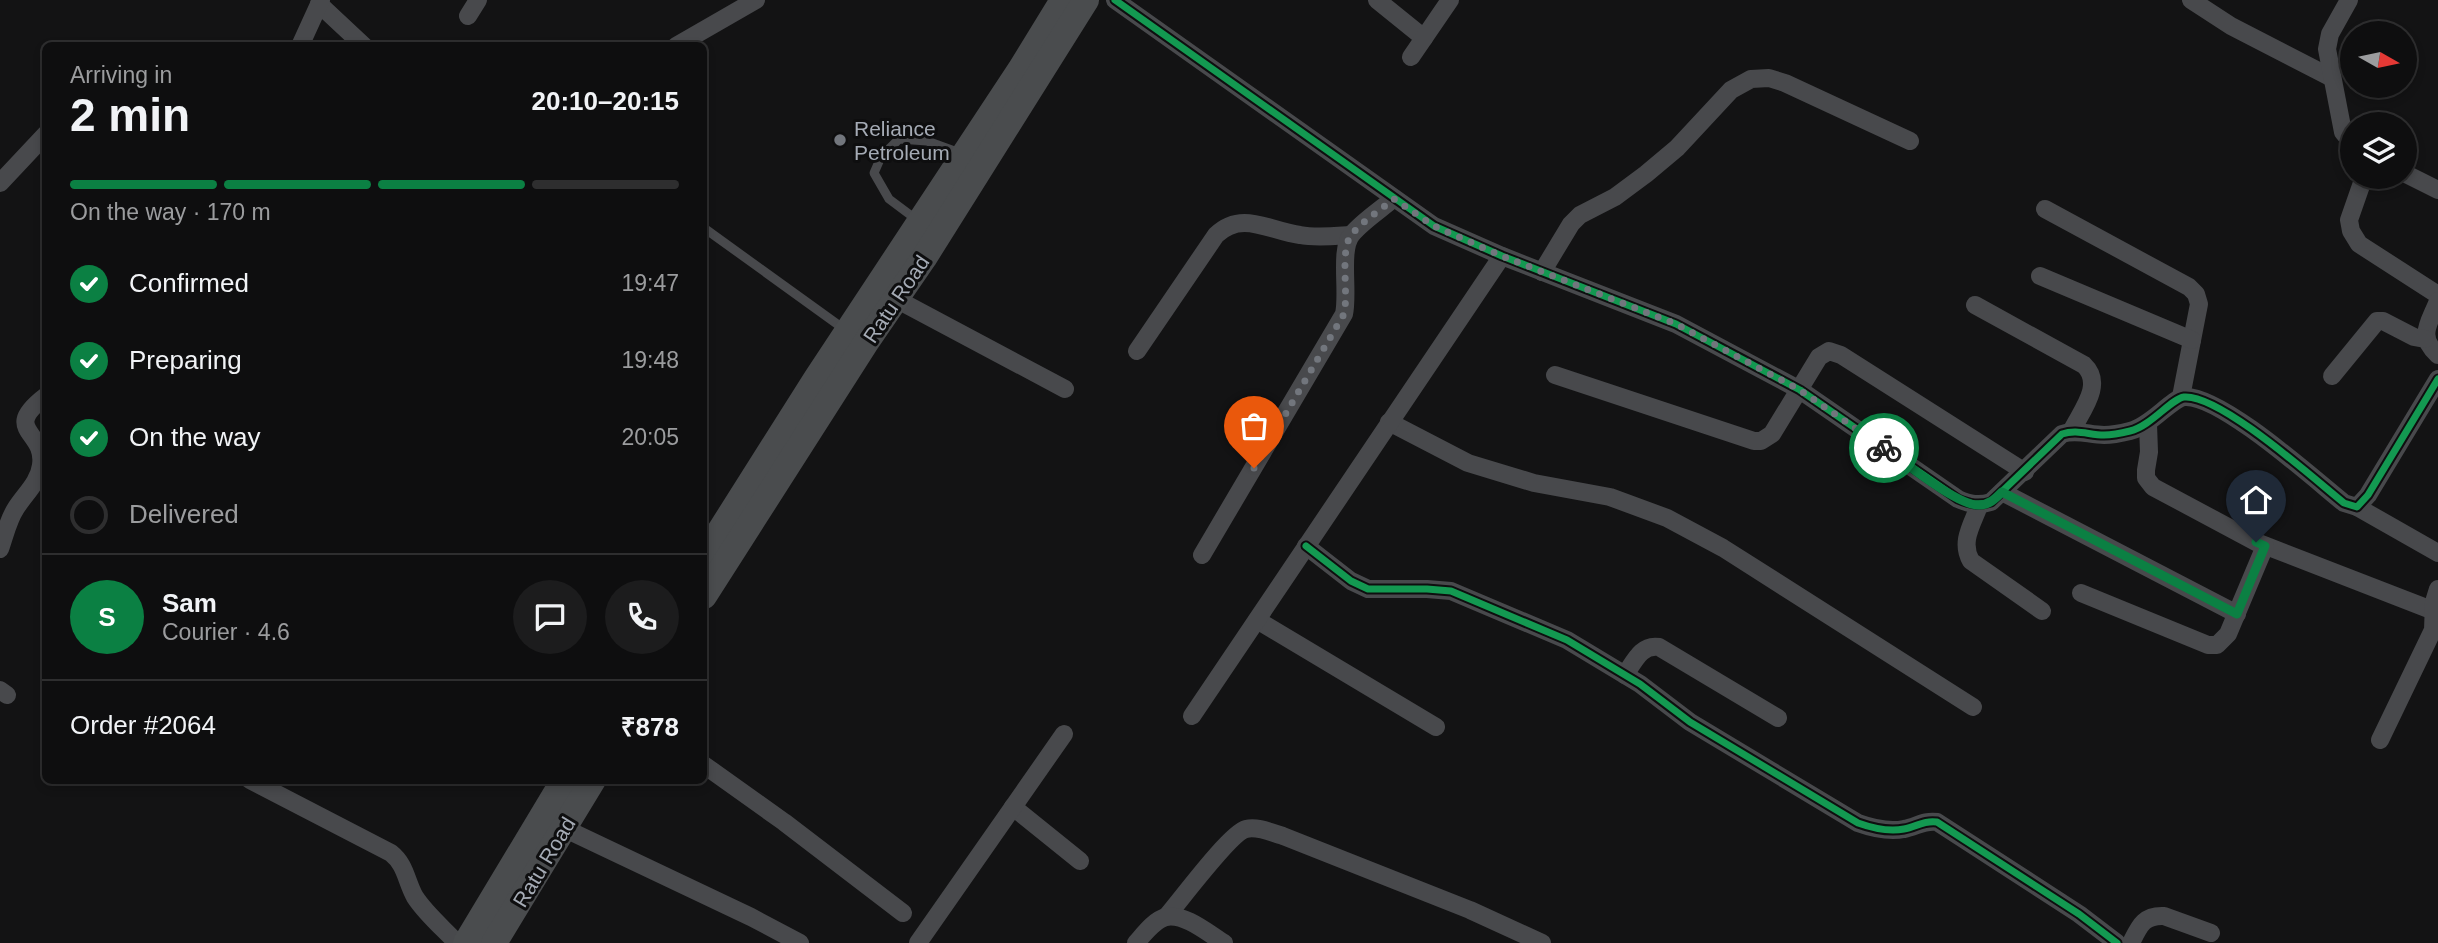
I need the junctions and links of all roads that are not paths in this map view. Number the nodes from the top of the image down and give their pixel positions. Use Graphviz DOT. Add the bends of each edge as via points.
graph roads {
  1 [pos="478,0"];
  2 [pos="756,0"];
  3 [pos="1063,0"];
  4 [pos="1086,0"];
  5 [pos="1115,0"];
  6 [pos="1377,0"];
  7 [pos="1450,0"];
  8 [pos="2191,0"];
  9 [pos="2349,0"];
  10 [pos="320,2"];
  11 [pos="468,16"];
  12 [pos="1424,38"];
  13 [pos="302,42"];
  14 [pos="360,42"];
  15 [pos="683,42"];
  16 [pos="1411,57"];
  17 [pos="2332,78"];
  18 [pos="2340,117"];
  19 [pos="42,138"];
  20 [pos="1910,141"];
  21 [pos="974,159"];
  22 [pos="2417,180"];
  23 [pos="0,183"];
  24 [pos="2360,189"];
  25 [pos="2438,190"];
  26 [pos="1394,199"];
  27 [pos="2045,209"];
  28 [pos="707,230"];
  29 [pos="928,230"];
  30 [pos="1350,235"];
  31 [pos="1502,256"];
  32 [pos="1542,272"];
  33 [pos="2040,276"];
  34 [pos="2438,295"];
  35 [pos="896,299"];
  36 [pos="2438,301"];
  37 [pos="1975,305"];
  38 [pos="847,331"];
  39 [pos="2425,339"];
  40 [pos="2192,340"];
  41 [pos="1137,351"];
  42 [pos="2438,355"];
  43 [pos="1555,375"];
  44 [pos="2332,376"];
  45 [pos="2438,379"];
  46 [pos="1065,389"];
  47 [pos="1800,390"];
  48 [pos="2181,397"];
  49 [pos="42,399"];
  50 [pos="1389,422"];
  51 [pos="2148,424"];
  52 [pos="2073,430"];
  53 [pos="2025,472"];
  54 [pos="2002,492"];
  55 [pos="1979,506"];
  56 [pos="2357,507"];
  57 [pos="707,544"];
  58 [pos="1306,546"];
  59 [pos="2265,546"];
  60 [pos="0,549"];
  61 [pos="2438,553"];
  62 [pos="1202,555"];
  63 [pos="2438,589"];
  64 [pos="707,591"];
  65 [pos="2081,593"];
  66 [pos="2042,611"];
  67 [pos="2434,611"];
  68 [pos="2237,614"];
  69 [pos="1257,620"];
  70 [pos="1625,675"];
  71 [pos="1973,707"];
  72 [pos="1192,716"];
  73 [pos="1778,718"];
  74 [pos="1436,727"];
  75 [pos="1063,734"];
  76 [pos="2380,740"];
  77 [pos="707,767"];
  78 [pos="258,784"];
  79 [pos="564,784"];
  80 [pos="589,784"];
  81 [pos="1013,807"];
  82 [pos="553,823"];
  83 [pos="1080,861"];
  84 [pos="903,913"];
  85 [pos="1166,917"];
  86 [pos="2211,933"];
  87 [pos="457,943"];
  88 [pos="466,943"];
  89 [pos="494,943"];
  90 [pos="800,943"];
  91 [pos="918,943"];
  92 [pos="1136,943"];
  93 [pos="1224,943"];
  94 [pos="1542,943"];
  95 [pos="2117,943"];
  96 [pos="2131,943"];
  1 -- 11 [label="street"];
  2 -- 15 [label="street"];
  3 -- 21 [label="main road, Ratu Road"];
  4 -- 21 [label="main road, Ratu Road"];
  5 -- 26 [label="street"];
  6 -- 12 [label="street"];
  7 -- 12 [label="street"];
  8 -- 17 [label="street"];
  9 -- 17 [label="street" via="2330,34 2327,50"];
  10 -- 13 [label="street"];
  10 -- 14 [label="street"];
  12 -- 16 [label="street"];
  17 -- 18 [label="street"];
  19 -- 23 [label="street"];
  20 -- 32 [label="street" via="1785,83 1751,79 1731,90 1646,174 1580,215"];
  21 -- 29 [label="main road, Ratu Road"];
  21 -- 29 [label="lane" via="927,141 899,139 881,157 874,173 889,199"];
  22 -- 25 [label="street"];
  24 -- 34 [label="street" via="2349,220 2359,244"];
  26 -- 30 [label="street"];
  26 -- 31 [label="street" via="1434,226"];
  27 -- 40 [label="street" via="2189,287 2199,304"];
  28 -- 38 [label="lane"];
  29 -- 35 [label="main road, Ratu Road"];
  29 -- 38 [label="main road, Ratu Road"];
  30 -- 41 [label="street" via="1300,236 1239,222 1226,225"];
  30 -- 62 [label="street" via="1344,256 1344,314"];
  31 -- 32 [label="street"];
  31 -- 50 [label="street"];
  32 -- 47 [label="street" via="1676,324"];
  33 -- 40 [label="street"];
  35 -- 46 [label="street"];
  35 -- 64 [label="main road, Ratu Road"];
  36 -- 39 [label="street"];
  37 -- 52 [label="street" via="2091,372 2092,391"];
  38 -- 57 [label="main road, Ratu Road"];
  39 -- 42 [label="street"];
  39 -- 44 [label="street" via="2377,321"];
  40 -- 48 [label="street"];
  43 -- 47 [label="street" via="1754,441 1772,434"];
  45 -- 56 [label="street"];
  47 -- 53 [label="street" via="1819,357 1825,352 1841,355"];
  47 -- 55 [label="street" via="1958,499"];
  48 -- 51 [label="street"];
  48 -- 56 [label="street" via="2195,398 2238,419 2344,503"];
  49 -- 60 [label="street" via="30,408 24,421 41,451 41,470 16,508"];
  50 -- 58 [label="street"];
  50 -- 71 [label="street" via="1468,463 1534,483 1610,497 1667,518 1723,548"];
  51 -- 52 [label="street" via="2103,435"];
  51 -- 59 [label="street" via="2146,478 2153,487"];
  52 -- 53 [label="street" via="2053,441"];
  53 -- 54 [label="street"];
  54 -- 55 [label="street"];
  54 -- 68 [label="street"];
  55 -- 66 [label="street" via="1965,552 1971,562"];
  56 -- 61 [label="street"];
  58 -- 69 [label="street"];
  58 -- 70 [label="street" via="1368,589 1451,591 1567,640"];
  59 -- 67 [label="street"];
  59 -- 68 [label="street"];
  63 -- 67 [label="street"];
  65 -- 68 [label="street" via="2208,645 2223,640"];
  67 -- 76 [label="street" via="2433,630"];
  69 -- 72 [label="street"];
  69 -- 74 [label="street"];
  70 -- 73 [label="street" via="1647,647 1659,647"];
  70 -- 95 [label="street" via="1690,722 1858,823 1889,830 1930,821 1947,827"];
  75 -- 81 [label="street"];
  77 -- 84 [label="street"];
  78 -- 87 [label="street" via="391,853 401,861 421,905"];
  79 -- 82 [label="main road, Ratu Road"];
  80 -- 82 [label="main road, Ratu Road"];
  81 -- 83 [label="street"];
  81 -- 91 [label="street"];
  82 -- 88 [label="main road, Ratu Road"];
  82 -- 89 [label="main road, Ratu Road"];
  82 -- 90 [label="street"];
  85 -- 92 [label="street"];
  85 -- 93 [label="street" via="1188,922"];
  85 -- 94 [label="street" via="1231,839 1245,829 1259,829 1470,910"];
  86 -- 96 [label="street" via="2156,915 2142,921"];
}
